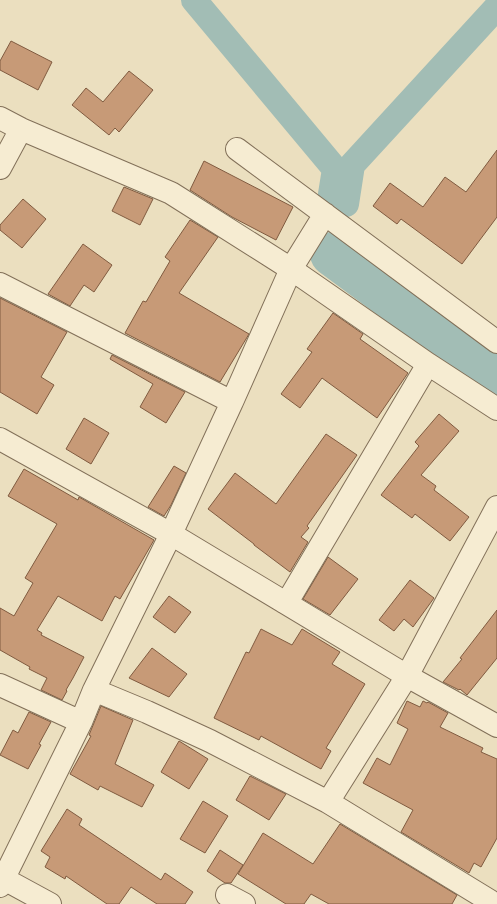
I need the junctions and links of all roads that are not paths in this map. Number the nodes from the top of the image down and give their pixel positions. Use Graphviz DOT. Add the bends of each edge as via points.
graph roads {
  1 [pos="0,118"];
  2 [pos="21,129"];
  3 [pos="237,149"];
  4 [pos="0,168"];
  5 [pos="325,214"];
  6 [pos="291,269"];
  7 [pos="0,284"];
  8 [pos="497,342"];
  9 [pos="428,364"];
  10 [pos="232,402"];
  11 [pos="497,409"];
  12 [pos="0,440"];
  13 [pos="497,507"];
  14 [pos="171,534"];
  15 [pos="284,602"];
  16 [pos="407,676"];
  17 [pos="0,685"];
  18 [pos="94,690"];
  19 [pos="81,722"];
  20 [pos="497,726"];
  21 [pos="328,802"];
  22 [pos="8,851"];
  23 [pos="2,882"];
  24 [pos="492,898"];
  25 [pos="50,904"];
  1 -- 2 [label="street"];
  2 -- 4 [label="street"];
  2 -- 6 [label="street" via="171,193"];
  3 -- 5 [label="street"];
  5 -- 6 [label="street"];
  5 -- 8 [label="street"];
  6 -- 9 [label="street"];
  6 -- 10 [label="street"];
  7 -- 10 [label="street"];
  9 -- 11 [label="street"];
  9 -- 15 [label="street" via="289,599"];
  10 -- 14 [label="street"];
  12 -- 14 [label="street"];
  13 -- 16 [label="street"];
  14 -- 15 [label="street"];
  14 -- 18 [label="street"];
  15 -- 16 [label="street"];
  16 -- 20 [label="street"];
  16 -- 21 [label="street"];
  17 -- 19 [label="street"];
  18 -- 19 [label="street"];
  18 -- 21 [label="street" via="210,741"];
  19 -- 22 [label="street"];
  21 -- 24 [label="street"];
  22 -- 23 [label="street"];
  23 -- 25 [label="street"];
}
